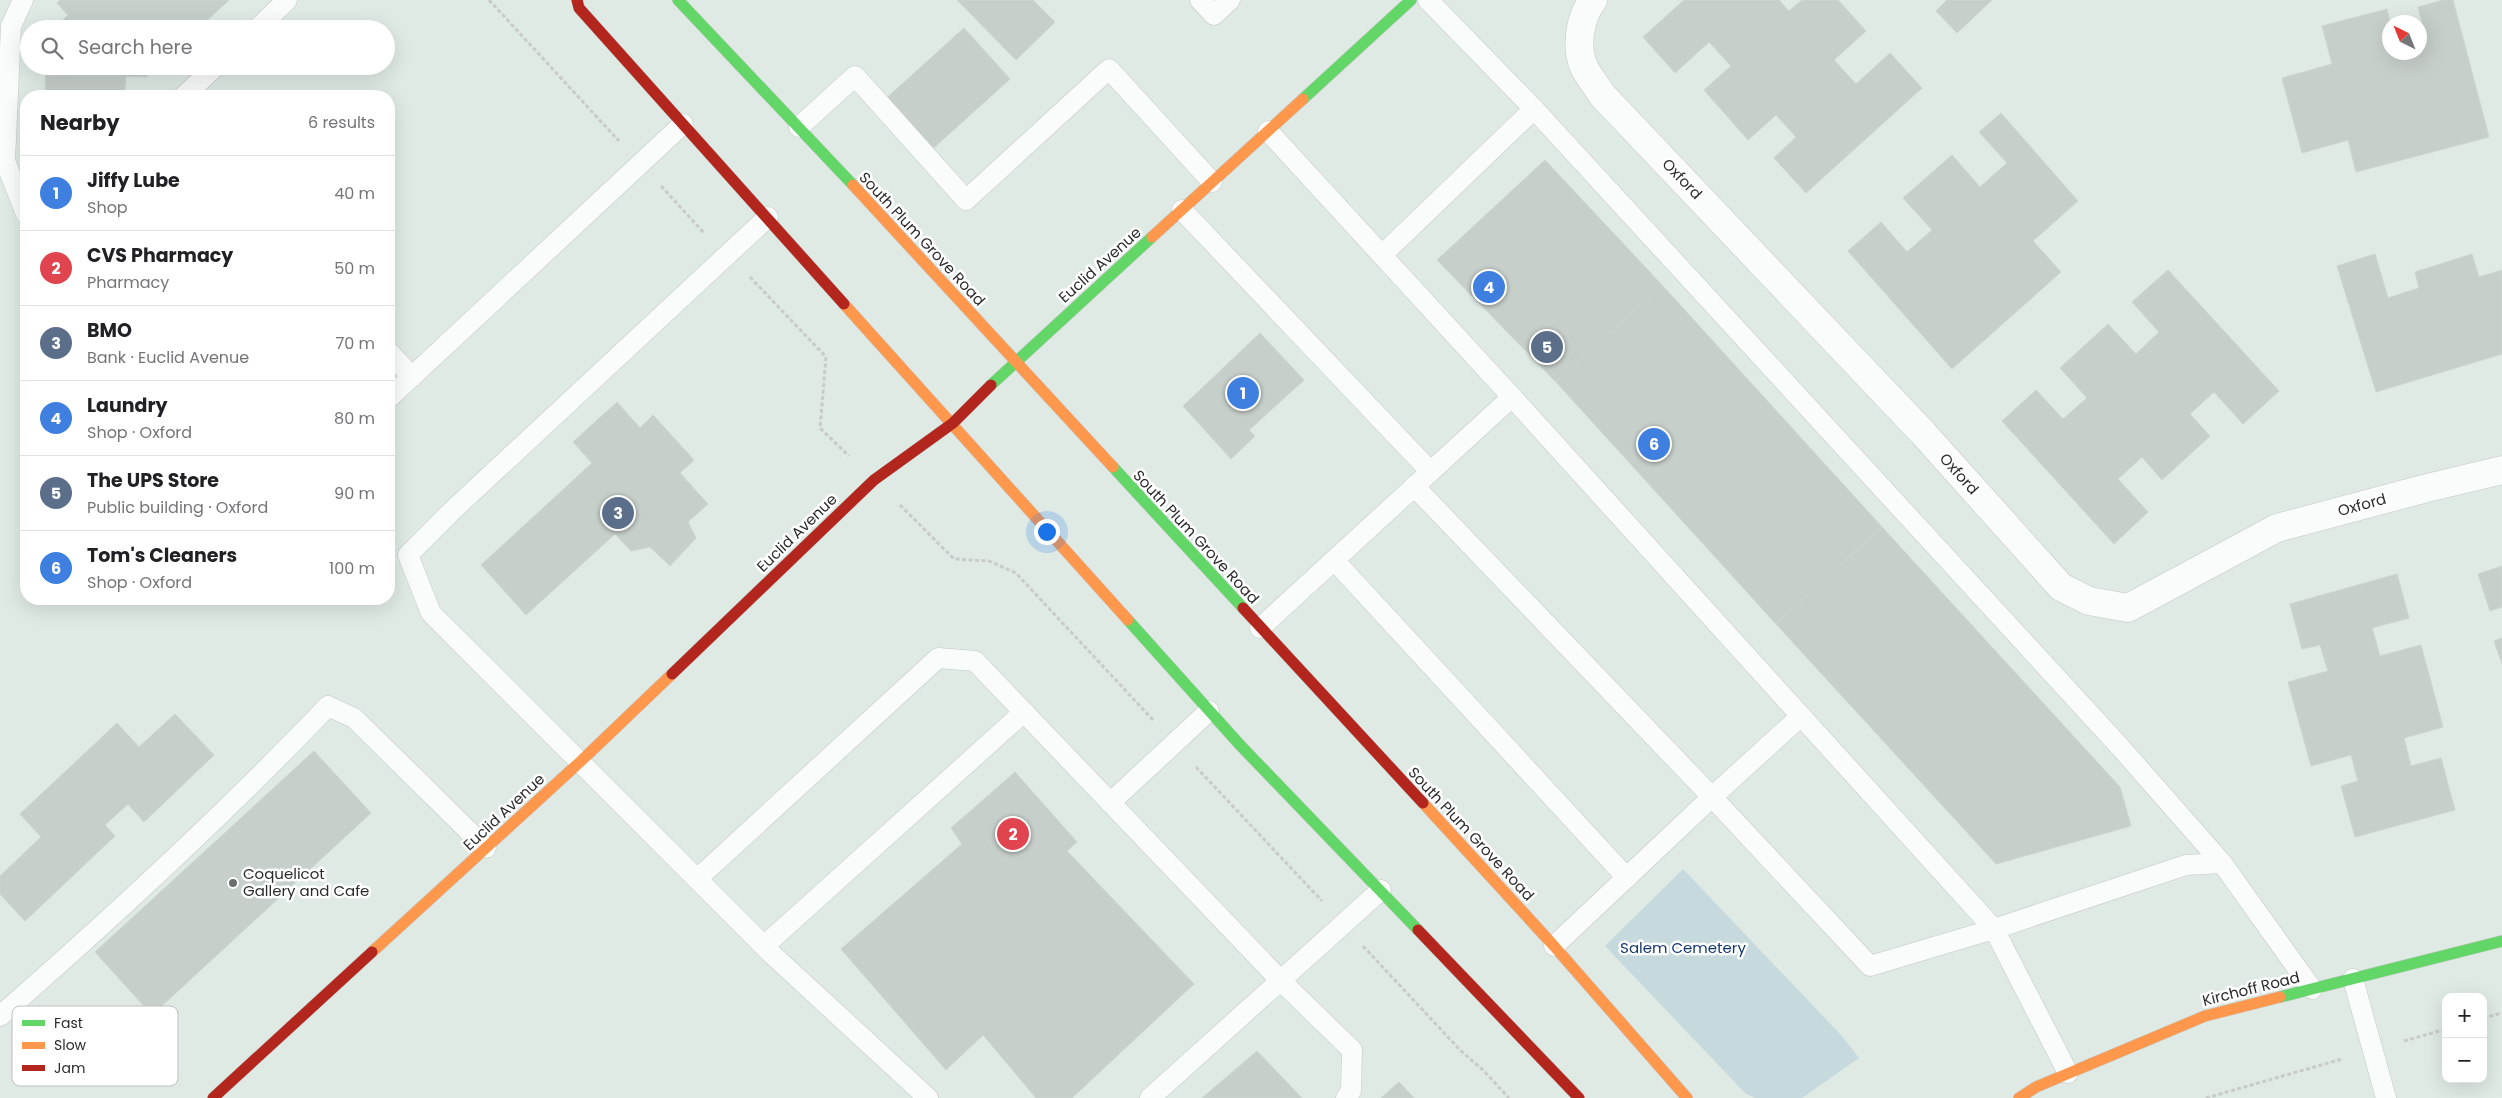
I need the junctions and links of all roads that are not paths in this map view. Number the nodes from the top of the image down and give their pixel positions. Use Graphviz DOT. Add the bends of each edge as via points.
graph roads {
  1 [pos="23,0"];
  2 [pos="287,0"];
  3 [pos="577,0"];
  4 [pos="678,0"];
  5 [pos="1200,0"];
  6 [pos="1230,0"];
  7 [pos="1411,0"];
  8 [pos="1428,0"];
  9 [pos="1593,0"];
  10 [pos="266,20"];
  11 [pos="206,75"];
  12 [pos="190,90"];
  13 [pos="1534,109"];
  14 [pos="683,124"];
  15 [pos="799,127"];
  16 [pos="1268,131"];
  17 [pos="1212,182"];
  18 [pos="20,199"];
  19 [pos="1182,210"];
  20 [pos="768,217"];
  21 [pos="1382,255"];
  22 [pos="395,359"];
  23 [pos="1016,363"];
  24 [pos="412,377"];
  25 [pos="395,393"];
  26 [pos="1512,397"];
  27 [pos="953,423"];
  28 [pos="2502,470"];
  29 [pos="1430,471"];
  30 [pos="1414,486"];
  31 [pos="1334,560"];
  32 [pos="1260,628"];
  33 [pos="1210,711"];
  34 [pos="1024,712"];
  35 [pos="1801,716"];
  36 [pos="581,761"];
  37 [pos="1712,797"];
  38 [pos="1110,802"];
  39 [pos="486,848"];
  40 [pos="2222,863"];
  41 [pos="1627,878"];
  42 [pos="697,879"];
  43 [pos="1381,890"];
  44 [pos="1994,929"];
  45 [pos="2502,941"];
  46 [pos="764,946"];
  47 [pos="1554,946"];
  48 [pos="2353,979"];
  49 [pos="1281,981"];
  50 [pos="2312,989"];
  51 [pos="0,1016"];
  52 [pos="2068,1074"];
  53 [pos="1577,1097"];
  54 [pos="213,1098"];
  55 [pos="928,1098"];
  56 [pos="1150,1098"];
  57 [pos="1346,1098"];
  58 [pos="1687,1098"];
  59 [pos="2019,1098"];
  60 [pos="2386,1098"];
  1 -- 18 [label="lane" via="11,26 5,161"];
  2 -- 10 [label="lane"];
  3 -- 14 [label="main road" via="579,8"];
  4 -- 15 [label="main road, South Plum Grove Road"];
  5 -- 6 [label="lane" via="1214,15"];
  7 -- 16 [label="main road, Euclid Avenue"];
  8 -- 13 [label="lane"];
  9 -- 28 [label="street, Oxford" via="1587,8 1579,39 1583,65 1603,96 1922,433 2060,587 2089,601 2128,608 2277,528"];
  11 -- 12 [label="lane"];
  13 -- 21 [label="lane"];
  13 -- 40 [label="lane" via="2121,748"];
  14 -- 20 [label="main road"];
  14 -- 24 [label="lane"];
  15 -- 17 [label="lane" via="855,76 966,200 1109,69"];
  15 -- 23 [label="main road, South Plum Grove Road"];
  16 -- 17 [label="main road, Euclid Avenue"];
  16 -- 21 [label="lane"];
  17 -- 19 [label="main road, Euclid Avenue"];
  19 -- 23 [label="main road, Euclid Avenue"];
  19 -- 29 [label="lane"];
  20 -- 27 [label="main road"];
  20 -- 36 [label="lane" via="408,555 431,613"];
  21 -- 26 [label="lane"];
  22 -- 24 [label="lane"];
  23 -- 27 [label="main road, Euclid Avenue"];
  23 -- 32 [label="main road, South Plum Grove Road"];
  24 -- 25 [label="lane"];
  26 -- 29 [label="lane"];
  26 -- 35 [label="lane"];
  27 -- 33 [label="main road"];
  27 -- 36 [label="main road, Euclid Avenue" via="874,480"];
  29 -- 30 [label="lane"];
  30 -- 31 [label="lane"];
  30 -- 37 [label="lane"];
  31 -- 32 [label="lane"];
  31 -- 41 [label="lane"];
  32 -- 47 [label="main road, South Plum Grove Road"];
  33 -- 38 [label="lane"];
  33 -- 43 [label="main road"];
  34 -- 38 [label="lane"];
  34 -- 42 [label="lane" via="974,660 938,658"];
  34 -- 46 [label="lane"];
  35 -- 37 [label="lane"];
  35 -- 44 [label="lane"];
  36 -- 39 [label="main road, Euclid Avenue"];
  36 -- 42 [label="lane"];
  37 -- 41 [label="lane"];
  37 -- 44 [label="lane" via="1870,966"];
  38 -- 49 [label="lane"];
  39 -- 51 [label="lane" via="354,718 328,706 256,780"];
  39 -- 54 [label="main road, Euclid Avenue"];
  40 -- 44 [label="lane" via="2186,865"];
  40 -- 50 [label="lane"];
  41 -- 47 [label="lane"];
  42 -- 46 [label="lane"];
  43 -- 49 [label="lane"];
  43 -- 53 [label="main road"];
  44 -- 52 [label="lane"];
  45 -- 48 [label="main road, Kirchoff Road"];
  46 -- 55 [label="lane"];
  47 -- 58 [label="main road, South Plum Grove Road"];
  48 -- 50 [label="main road, Kirchoff Road"];
  48 -- 60 [label="lane"];
  49 -- 56 [label="lane"];
  49 -- 57 [label="lane" via="1352,1050 1351,1091"];
  50 -- 52 [label="main road, Kirchoff Road" via="2205,1016"];
  52 -- 59 [label="main road, Kirchoff Road"];
}
